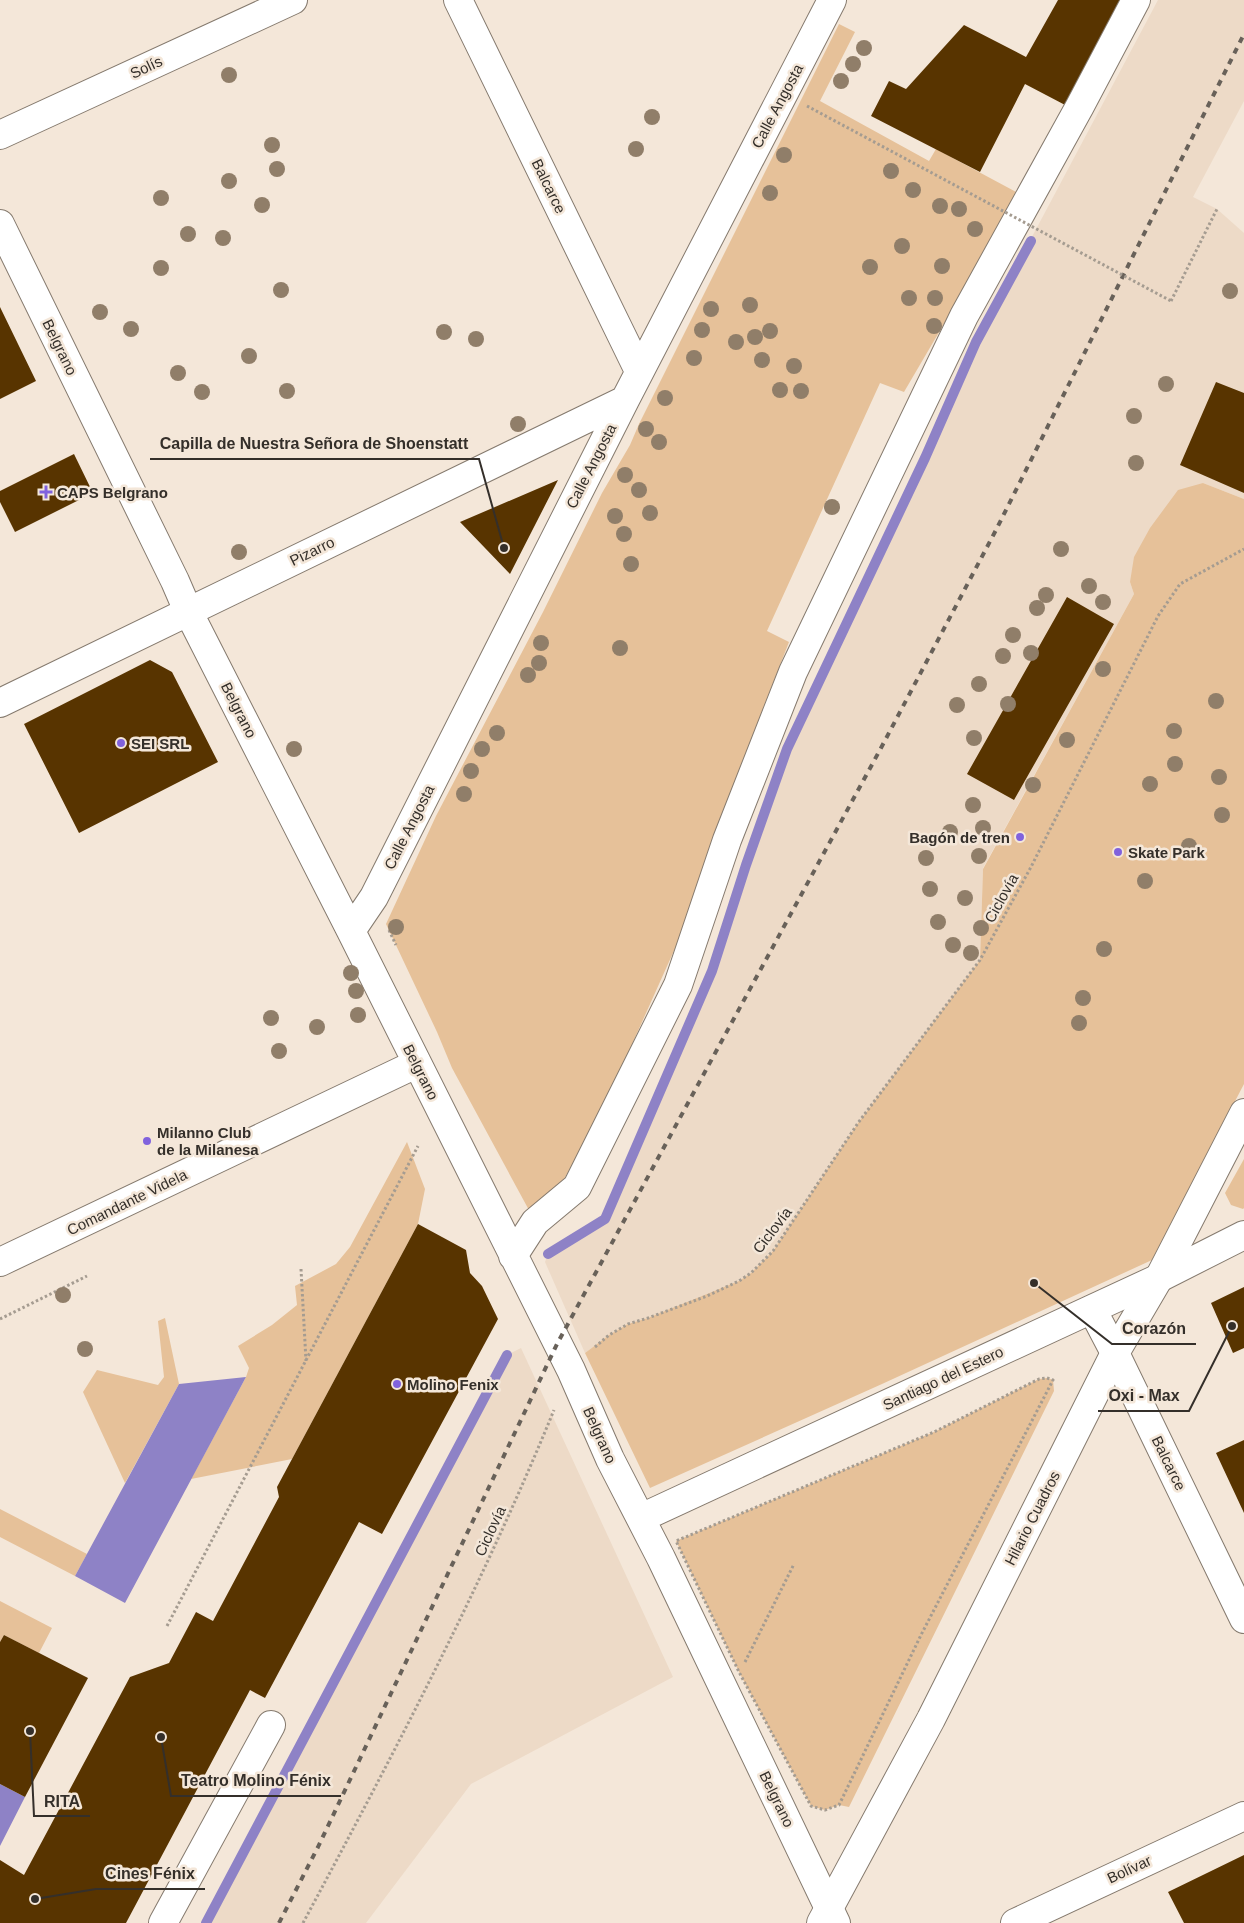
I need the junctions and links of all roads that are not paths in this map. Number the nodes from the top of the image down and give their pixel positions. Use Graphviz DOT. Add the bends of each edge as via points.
graph roads {
  1 [pos="293,0"];
  2 [pos="458,0"];
  3 [pos="832,0"];
  4 [pos="1136,0"];
  5 [pos="0,135"];
  6 [pos="0,224"];
  7 [pos="639,371"];
  8 [pos="624,400"];
  9 [pos="188,611"];
  10 [pos="0,703"];
  11 [pos="351,931"];
  12 [pos="416,1064"];
  13 [pos="1244,1113"];
  14 [pos="1244,1235"];
  15 [pos="513,1256"];
  16 [pos="0,1262"];
  17 [pos="1159,1278"];
  18 [pos="1092,1309"];
  19 [pos="1115,1354"];
  20 [pos="641,1518"];
  21 [pos="1244,1618"];
  22 [pos="271,1725"];
  23 [pos="1244,1816"];
  24 [pos="829,1918"];
  25 [pos="163,1923"];
  26 [pos="1015,1923"];
  1 -- 5 [label="street, Solís"];
  2 -- 7 [label="street, Balcarce"];
  3 -- 7 [label="street, Calle Angosta"];
  4 -- 15 [label="street" via="964,316 793,672 727,840 673,993 577,1187 535,1222"];
  6 -- 9 [label="street, Belgrano"];
  7 -- 8 [label="street, Calle Angosta"];
  8 -- 9 [label="street, Pizarro"];
  8 -- 11 [label="street, Calle Angosta" via="374,897"];
  9 -- 10 [label="street, Pizarro"];
  9 -- 11 [label="street, Belgrano"];
  11 -- 12 [label="street, Belgrano"];
  12 -- 15 [label="street, Belgrano"];
  12 -- 16 [label="street, Comandante Videla"];
  13 -- 17 [label="street, Hilario Cuadros"];
  14 -- 17 [label="street, Santiago del Estero"];
  15 -- 20 [label="street, Belgrano"];
  17 -- 18 [label="street, Santiago del Estero"];
  17 -- 19 [label="street, Hilario Cuadros"];
  18 -- 19 [label="street, Balcarce"];
  18 -- 20 [label="street, Santiago del Estero"];
  19 -- 21 [label="street, Balcarce"];
  19 -- 24 [label="street, Hilario Cuadros"];
  20 -- 24 [label="street, Belgrano"];
  22 -- 25 [label="street"];
  23 -- 26 [label="street, Bolívar"];
}
